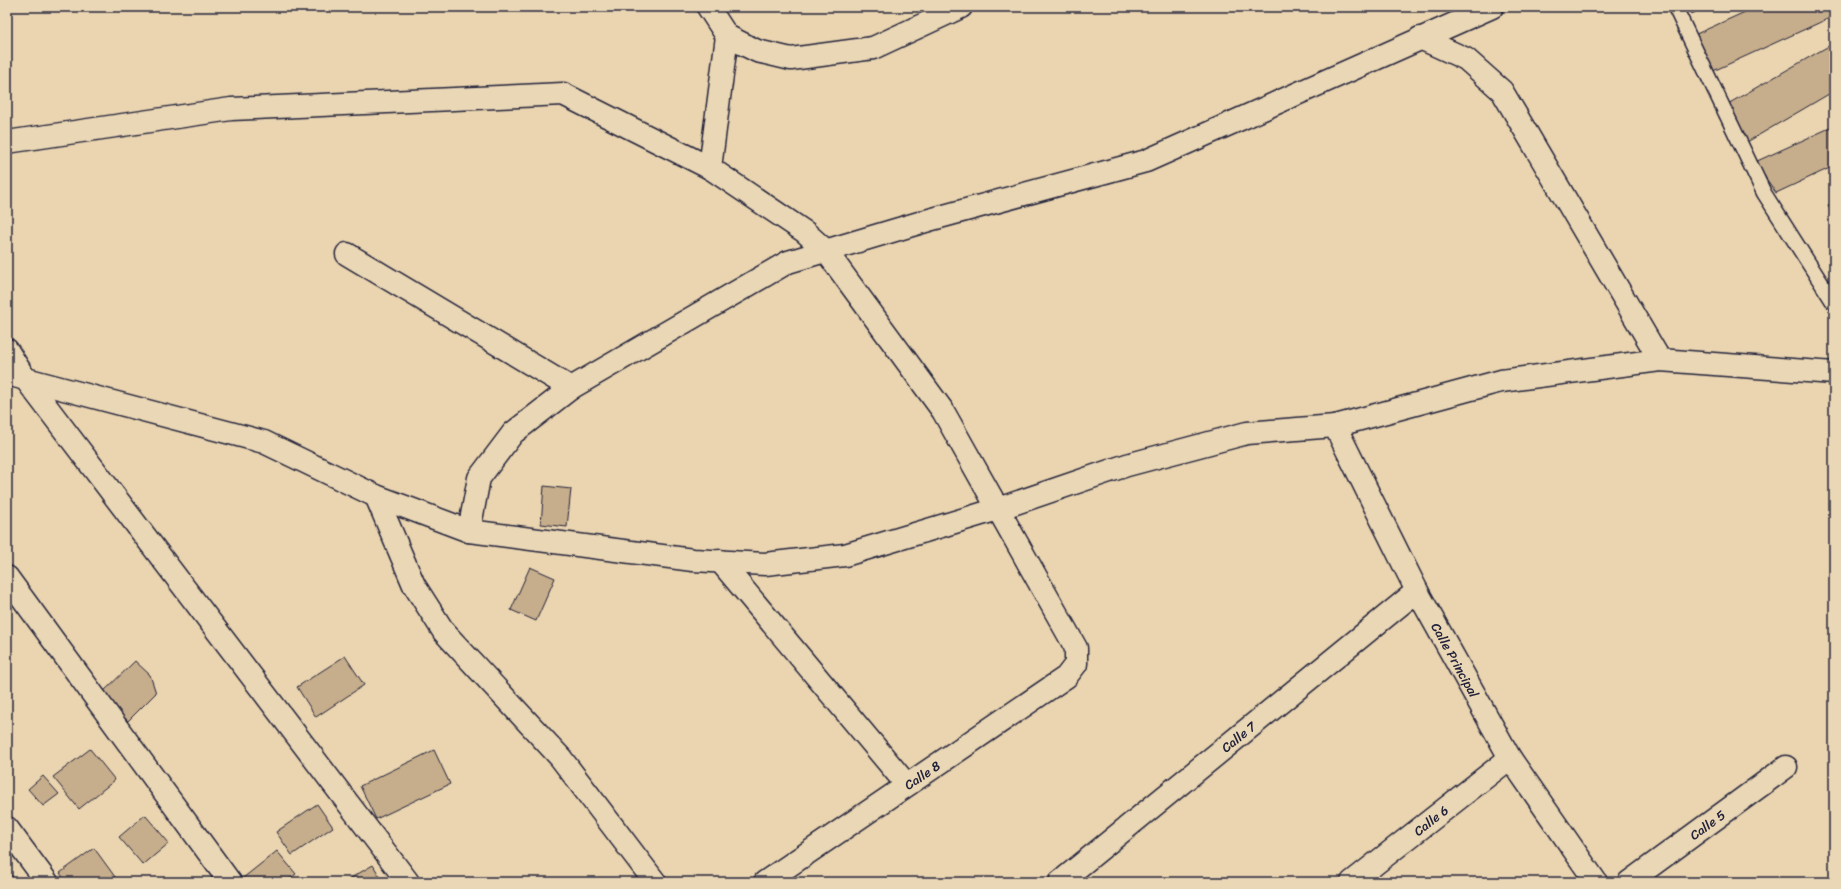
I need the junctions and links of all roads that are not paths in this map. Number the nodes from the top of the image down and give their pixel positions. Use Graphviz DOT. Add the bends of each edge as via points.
graph roads {
  1 [pos="708,7"];
  2 [pos="961,7"];
  3 [pos="1492,7"];
  4 [pos="1675,7"];
  5 [pos="726,36"];
  6 [pos="1420,38"];
  7 [pos="7,142"];
  8 [pos="710,168"];
  9 [pos="826,251"];
  10 [pos="347,254"];
  11 [pos="1834,304"];
  12 [pos="7,350"];
  13 [pos="1660,360"];
  14 [pos="15,375"];
  15 [pos="1832,377"];
  16 [pos="571,388"];
  17 [pos="1336,426"];
  18 [pos="376,496"];
  19 [pos="998,508"];
  20 [pos="469,531"];
  21 [pos="720,561"];
  22 [pos="7,577"];
  23 [pos="1417,591"];
  24 [pos="1510,758"];
  25 [pos="1786,766"];
  26 [pos="907,785"];
  27 [pos="7,828"];
  28 [pos="47,882"];
  29 [pos="230,882"];
  30 [pos="408,882"];
  31 [pos="656,882"];
  32 [pos="765,882"];
  33 [pos="1060,882"];
  34 [pos="1352,882"];
  35 [pos="1596,882"];
  36 [pos="1629,882"];
  1 -- 5 [label="street"];
  2 -- 5 [label="street" via="873,48 791,59 757,51"];
  3 -- 6 [label="street"];
  4 -- 11 [label="lane" via="1764,193"];
  5 -- 8 [label="street"];
  6 -- 9 [label="street" via="1146,161"];
  6 -- 13 [label="street" via="1466,59 1502,91"];
  7 -- 8 [label="street" via="231,109 563,94"];
  8 -- 9 [label="street" via="805,232"];
  9 -- 16 [label="street" via="788,262"];
  9 -- 19 [label="street" via="943,411"];
  10 -- 16 [label="street"];
  12 -- 14 [label="street"];
  13 -- 15 [label="street"];
  13 -- 17 [label="street" via="1501,381"];
  14 -- 18 [label="street" via="264,442"];
  14 -- 30 [label="street"];
  16 -- 20 [label="street" via="513,433 479,478"];
  17 -- 19 [label="street" via="1247,433 1127,465"];
  17 -- 23 [label="street, Calle Principal"];
  18 -- 20 [label="street"];
  18 -- 31 [label="street" via="414,585 444,632 560,757"];
  19 -- 21 [label="street" via="845,555 765,564"];
  19 -- 26 [label="street, Calle 8" via="1076,648 1076,664 1066,677"];
  20 -- 21 [label="street" via="693,560"];
  21 -- 26 [label="street"];
  22 -- 29 [label="street"];
  23 -- 24 [label="street, Calle Principal"];
  23 -- 33 [label="street, Calle 7"];
  24 -- 34 [label="street, Calle 6"];
  24 -- 35 [label="street, Calle Principal"];
  25 -- 36 [label="street, Calle 5"];
  26 -- 32 [label="street, Calle 8"];
  27 -- 28 [label="street"];
}
